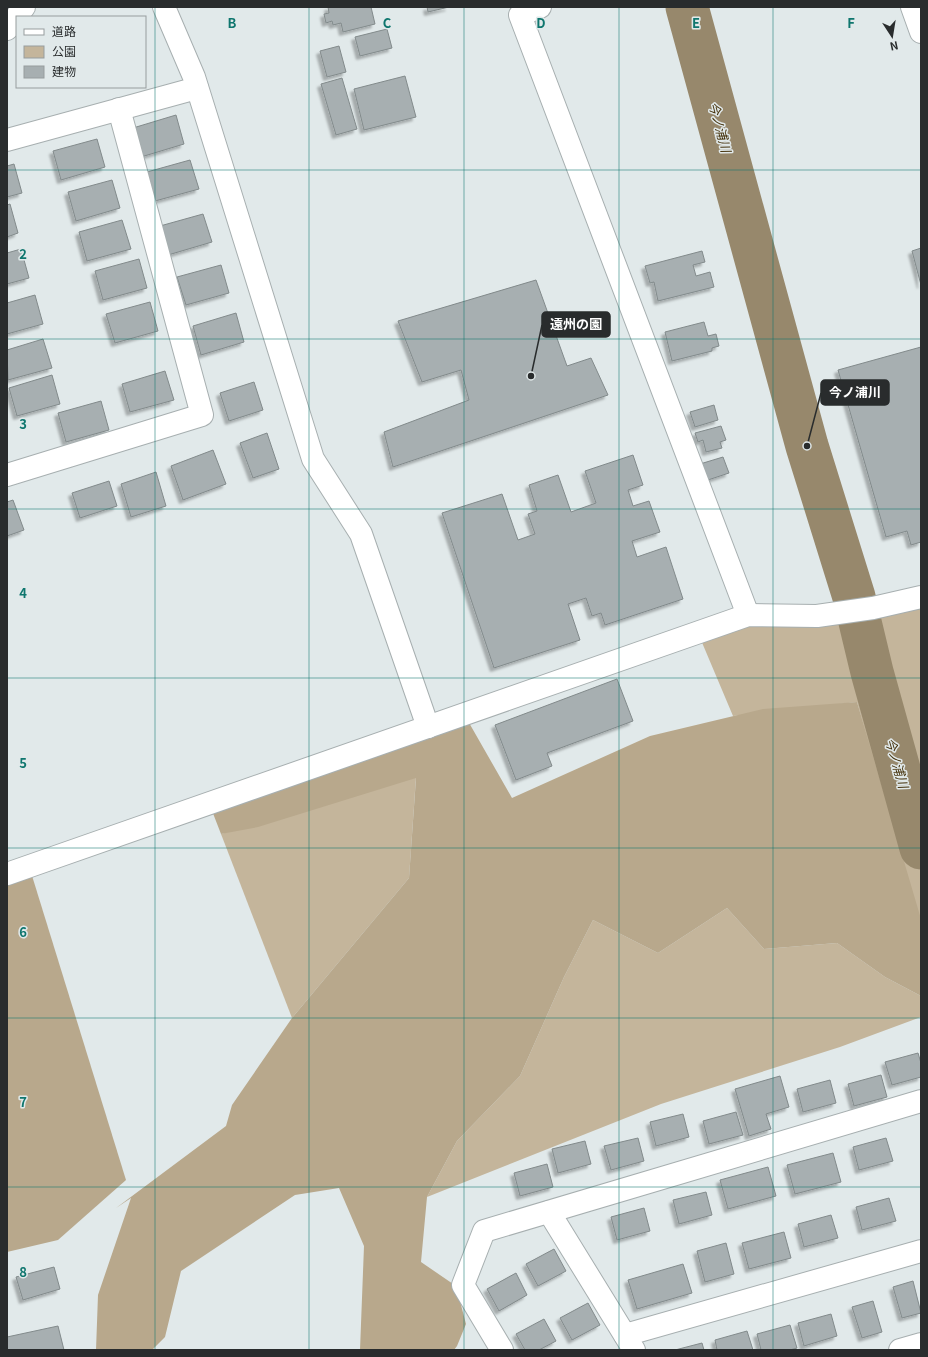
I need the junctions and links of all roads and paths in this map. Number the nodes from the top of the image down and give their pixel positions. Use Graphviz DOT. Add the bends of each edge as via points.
graph roads {
  1 [pos="24,7"];
  2 [pos="164,7"];
  3 [pos="540,7"];
  4 [pos="912,7"];
  5 [pos="17,16"];
  6 [pos="16,17"];
  7 [pos="7,29"];
  8 [pos="921,32"];
  9 [pos="197,88"];
  10 [pos="119,108"];
  11 [pos="7,140"];
  12 [pos="7,475"];
  13 [pos="921,597"];
  14 [pos="748,615"];
  15 [pos="428,727"];
  16 [pos="7,874"];
  17 [pos="921,1101"];
  18 [pos="549,1212"];
  19 [pos="921,1251"];
  20 [pos="629,1343"];
  21 [pos="921,1344"];
  22 [pos="502,1350"];
  23 [pos="900,1350"];
  1 -- 5 [label="street"];
  2 -- 9 [label="street"];
  3 -- 14 [label="street" via="520,15"];
  4 -- 8 [label="street"];
  6 -- 7 [label="street"];
  9 -- 10 [label="street"];
  9 -- 15 [label="street" via="312,459 361,534"];
  10 -- 11 [label="street"];
  10 -- 12 [label="street" via="202,415"];
  13 -- 14 [label="street" via="873,608 817,616"];
  14 -- 15 [label="street"];
  15 -- 16 [label="street"];
  17 -- 18 [label="street"];
  18 -- 20 [label="street"];
  18 -- 22 [label="street" via="484,1231 463,1285"];
  19 -- 20 [label="street"];
  21 -- 23 [label="street"];
}
